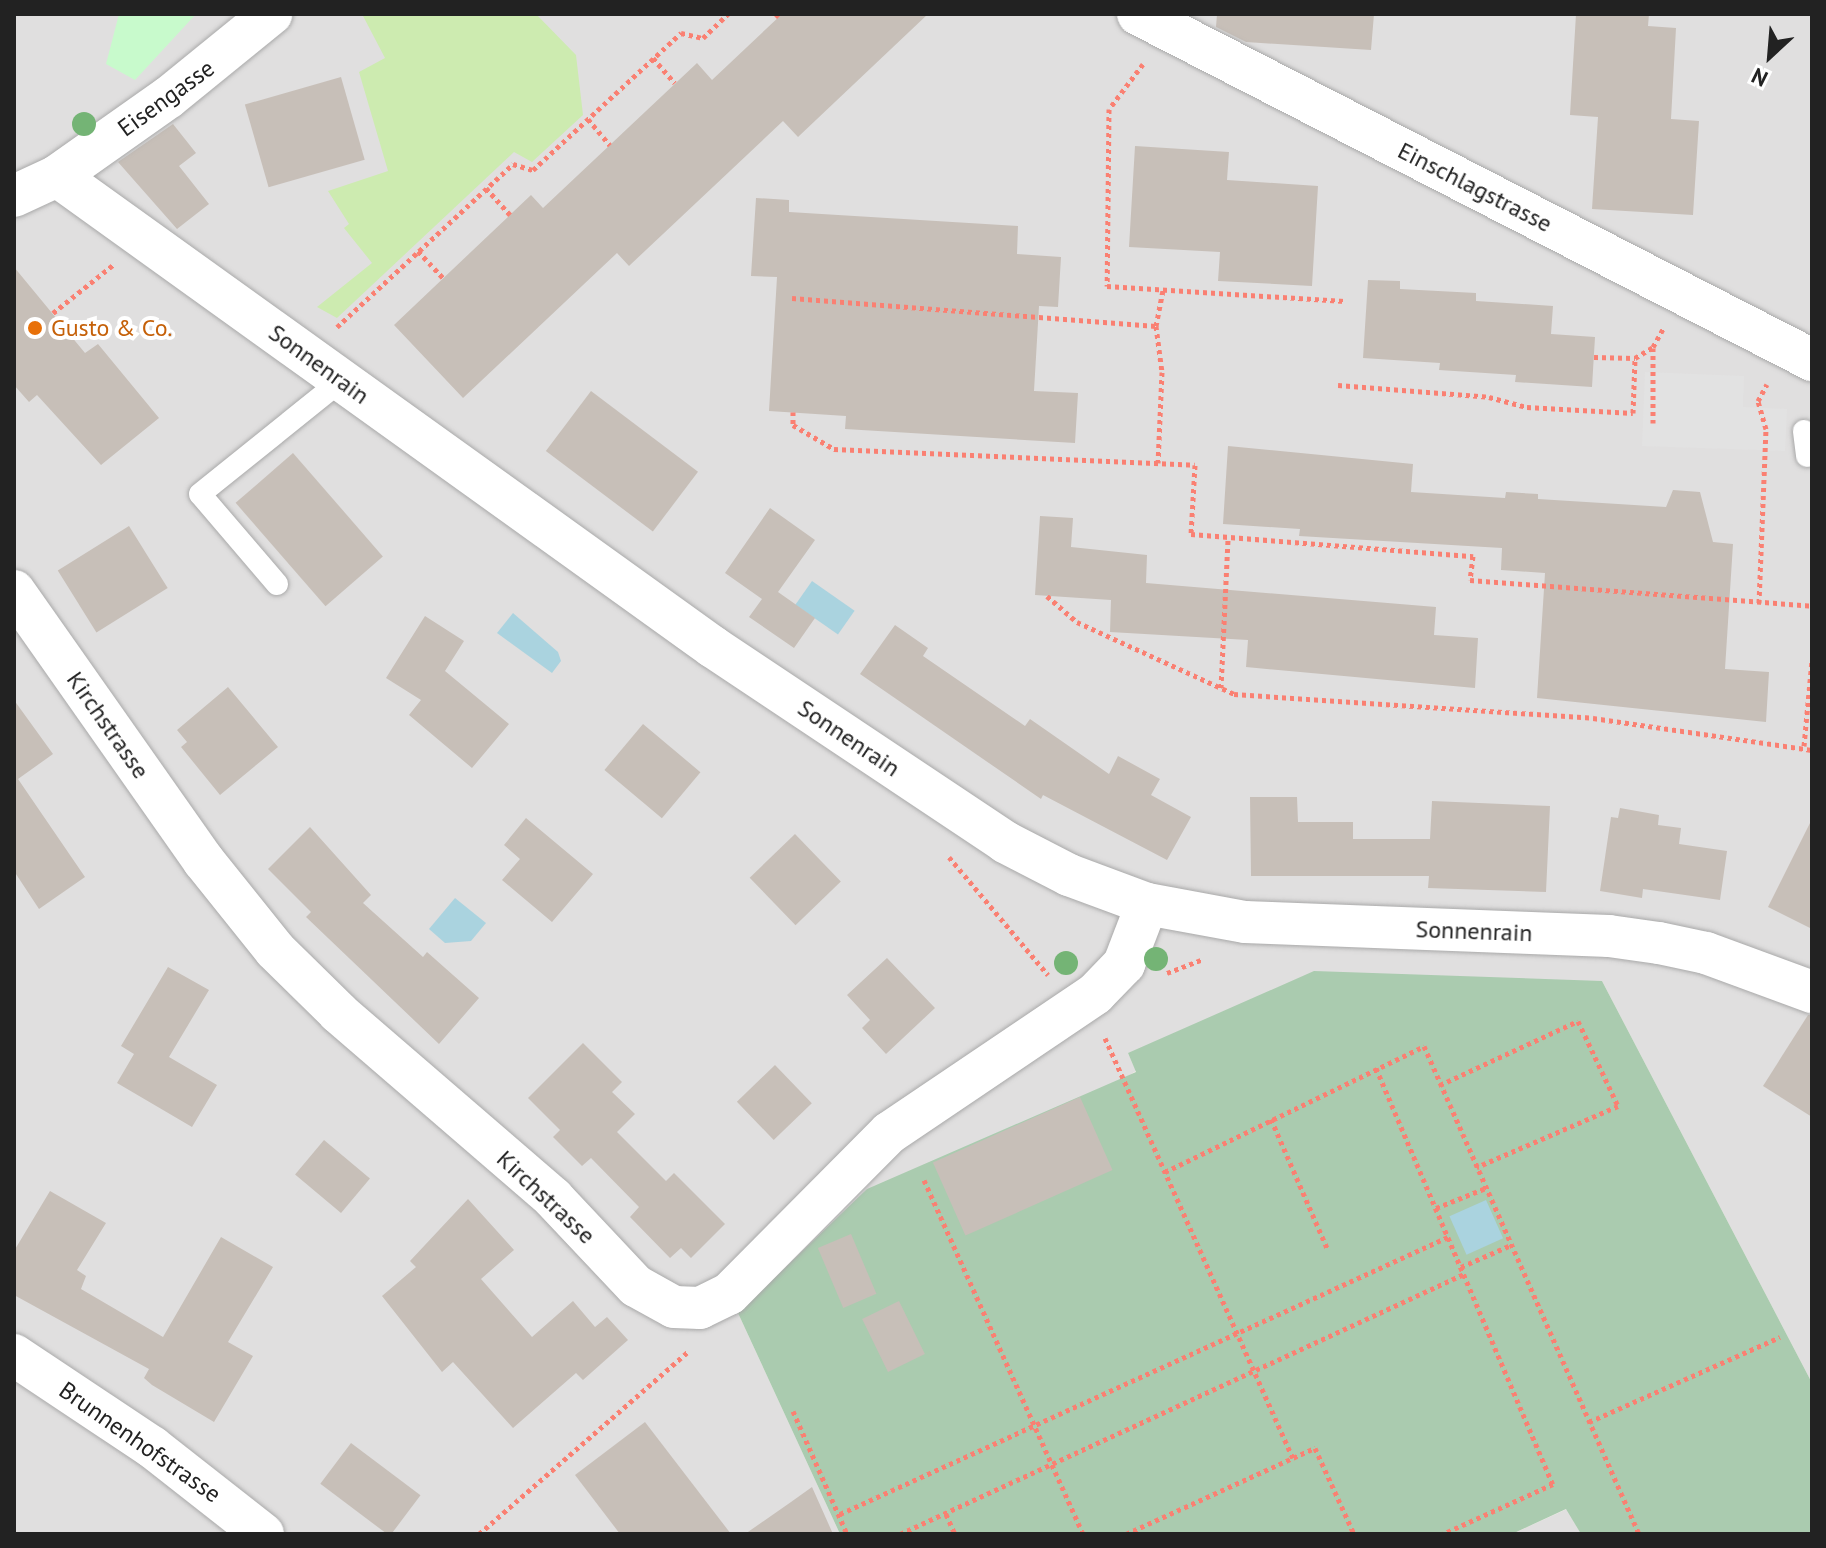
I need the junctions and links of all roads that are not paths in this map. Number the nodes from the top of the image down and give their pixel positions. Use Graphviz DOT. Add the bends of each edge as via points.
graph roads {
  1 [pos="271,14"];
  2 [pos="1153,22"];
  3 [pos="57,176"];
  4 [pos="14,196"];
  5 [pos="1799,354"];
  6 [pos="342,380"];
  7 [pos="1804,431"];
  8 [pos="1807,456"];
  9 [pos="277,584"];
  10 [pos="14,591"];
  11 [pos="1147,904"];
  12 [pos="1812,992"];
  13 [pos="14,1355"];
  14 [pos="263,1534"];
  1 -- 3 [label="street, Eisengasse" via="169,97"];
  2 -- 5 [label="street, Einschlagstrasse"];
  3 -- 4 [label="street"];
  3 -- 6 [label="street, Sonnenrain"];
  6 -- 9 [label="lane" via="200,494"];
  6 -- 11 [label="street, Sonnenrain" via="713,647 957,811 1069,875"];
  7 -- 8 [label="lane"];
  10 -- 11 [label="street, Kirchstrasse" via="203,860 275,950 339,1013 553,1198 636,1286 661,1303 700,1308 729,1294 889,1133 1082,1005 1124,964"];
  11 -- 12 [label="street, Sonnenrain" via="1245,922 1609,936 1706,953"];
  13 -- 14 [label="street, Brunnenhofstrasse" via="175,1463"];
}
